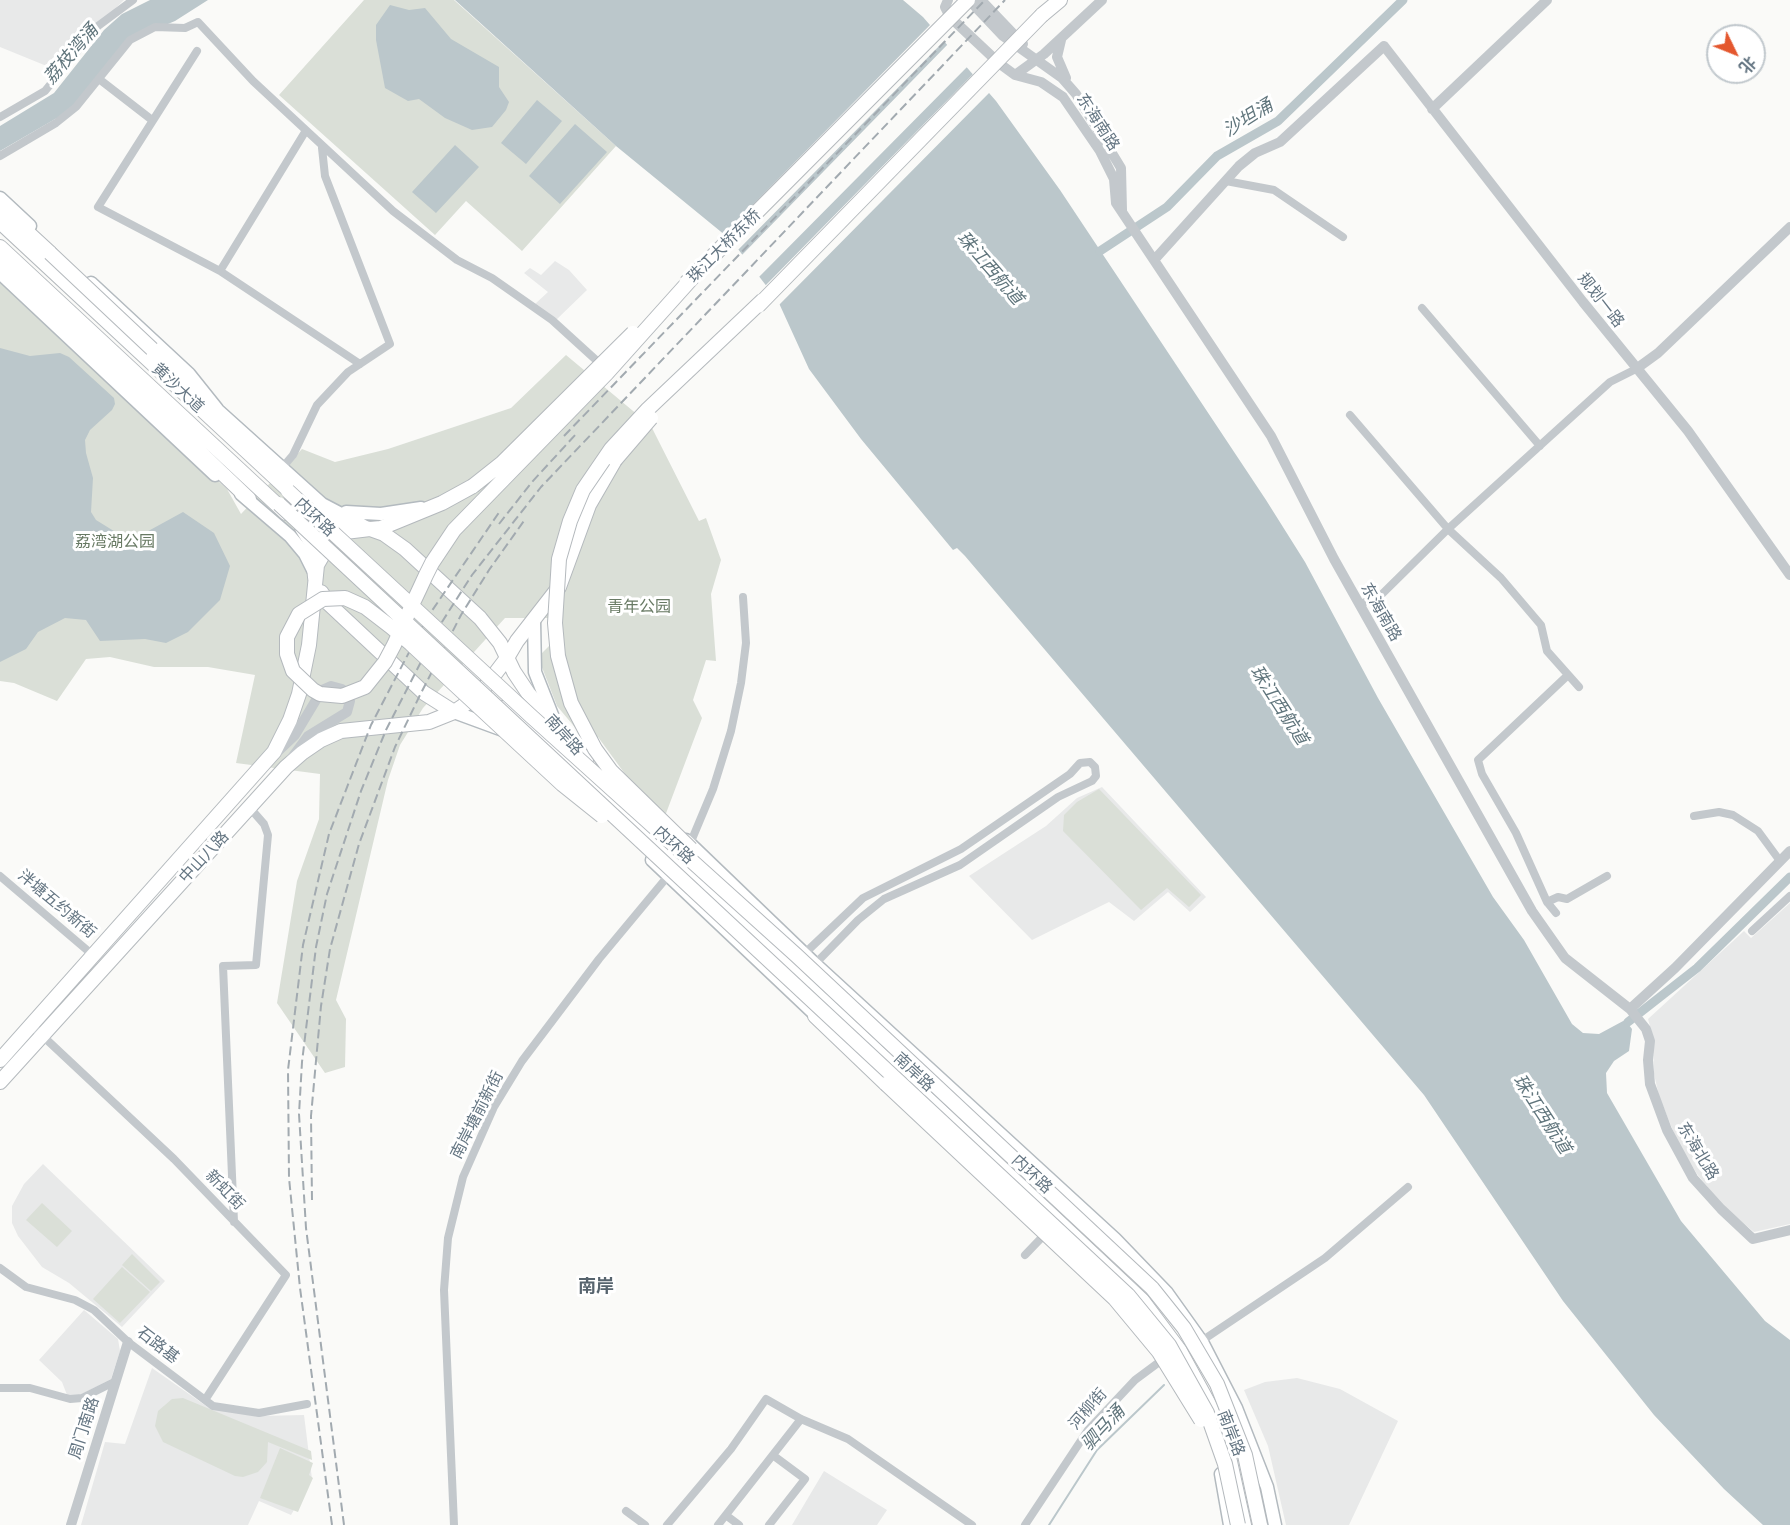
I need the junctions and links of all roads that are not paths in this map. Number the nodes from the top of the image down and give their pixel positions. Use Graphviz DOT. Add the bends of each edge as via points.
graph roads {
  1 [pos="133,0"];
  2 [pos="948,0"];
  3 [pos="968,0"];
  4 [pos="981,0"];
  5 [pos="1058,0"];
  6 [pos="1102,0"];
  7 [pos="1547,0"];
  8 [pos="1063,37"];
  9 [pos="197,51"];
  10 [pos="1038,59"];
  11 [pos="1015,75"];
  12 [pos="99,79"];
  13 [pos="1070,85"];
  14 [pos="1432,109"];
  15 [pos="0,117"];
  16 [pos="152,120"];
  17 [pos="306,132"];
  18 [pos="322,148"];
  19 [pos="0,156"];
  20 [pos="1226,181"];
  21 [pos="0,198"];
  22 [pos="0,207"];
  23 [pos="1125,217"];
  24 [pos="0,224"];
  25 [pos="1790,227"];
  26 [pos="1343,237"];
  27 [pos="0,246"];
  28 [pos="1155,259"];
  29 [pos="0,261"];
  30 [pos="220,270"];
  31 [pos="0,273"];
  32 [pos="83,275"];
  33 [pos="693,277"];
  34 [pos="70,288"];
  35 [pos="763,300"];
  36 [pos="1422,308"];
  37 [pos="596,360"];
  38 [pos="360,364"];
  39 [pos="1636,369"];
  40 [pos="184,393"];
  41 [pos="199,394"];
  42 [pos="217,409"];
  43 [pos="1350,415"];
  44 [pos="1540,446"];
  45 [pos="282,468"];
  46 [pos="249,499"];
  47 [pos="442,503"];
  48 [pos="324,511"];
  49 [pos="381,514"];
  50 [pos="353,519"];
  51 [pos="301,526"];
  52 [pos="370,529"];
  53 [pos="1448,529"];
  54 [pos="290,536"];
  55 [pos="1790,575"];
  56 [pos="315,577"];
  57 [pos="742,597"];
  58 [pos="1359,604"];
  59 [pos="534,620"];
  60 [pos="507,658"];
  61 [pos="1568,675"];
  62 [pos="1580,687"];
  63 [pos="532,699"];
  64 [pos="468,703"];
  65 [pos="454,712"];
  66 [pos="512,713"];
  67 [pos="557,727"];
  68 [pos="265,764"];
  69 [pos="286,767"];
  70 [pos="250,808"];
  71 [pos="1694,816"];
  72 [pos="628,817"];
  73 [pos="690,844"];
  74 [pos="637,845"];
  75 [pos="1790,851"];
  76 [pos="660,852"];
  77 [pos="1780,861"];
  78 [pos="0,876"];
  79 [pos="668,876"];
  80 [pos="1607,876"];
  81 [pos="1790,896"];
  82 [pos="1547,902"];
  83 [pos="1556,913"];
  84 [pos="1752,931"];
  85 [pos="800,954"];
  86 [pos="94,956"];
  87 [pos="815,964"];
  88 [pos="1633,1011"];
  89 [pos="815,1016"];
  90 [pos="844,1021"];
  91 [pos="1644,1025"];
  92 [pos="37,1030"];
  93 [pos="0,1060"];
  94 [pos="0,1082"];
  95 [pos="962,1130"];
  96 [pos="972,1154"];
  97 [pos="1408,1187"];
  98 [pos="234,1222"];
  99 [pos="1052,1227"];
  100 [pos="1790,1230"];
  101 [pos="1024,1255"];
  102 [pos="0,1268"];
  103 [pos="1180,1310"];
  104 [pos="1165,1321"];
  105 [pos="128,1342"];
  106 [pos="1186,1348"];
  107 [pos="116,1381"];
  108 [pos="1200,1385"];
  109 [pos="0,1388"];
  110 [pos="205,1400"];
  111 [pos="307,1404"];
  112 [pos="801,1419"];
  113 [pos="1255,1454"];
  114 [pos="774,1456"];
  115 [pos="1225,1464"];
  116 [pos="1251,1486"];
  117 [pos="627,1511"];
  118 [pos="726,1516"];
  119 [pos="71,1525"];
  120 [pos="454,1525"];
  121 [pos="645,1525"];
  122 [pos="667,1525"];
  123 [pos="718,1525"];
  124 [pos="740,1525"];
  125 [pos="769,1525"];
  126 [pos="972,1525"];
  127 [pos="1025,1525"];
  128 [pos="1230,1525"];
  129 [pos="1238,1525"];
  130 [pos="1244,1525"];
  131 [pos="1255,1525"];
  132 [pos="1260,1525"];
  133 [pos="1267,1525"];
  134 [pos="1275,1525"];
  1 -- 15 [label="street" via="98,26 45,91"];
  2 -- 11 [label="street, 东海南路" via="945,7 950,17"];
  3 -- 10 [label="street, 东海南路" via="1003,36"];
  3 -- 33 [label="main road, 珠江大桥东桥, bridge"];
  4 -- 10 [label="street"];
  5 -- 35 [label="main road, bridge"];
  6 -- 8 [label="street"];
  7 -- 14 [label="street"];
  8 -- 10 [label="street"];
  8 -- 13 [label="street" via="1057,57"];
  9 -- 16 [label="street"];
  10 -- 11 [label="street"];
  10 -- 13 [label="street, 东海南路"];
  11 -- 23 [label="street, 东海南路" via="1041,82 1070,104 1109,167 1116,203"];
  12 -- 16 [label="street"];
  12 -- 17 [label="street" via="130,40 143,31 155,27 185,28 198,22"];
  12 -- 19 [label="street" via="76,107 56,123"];
  13 -- 23 [label="street, 东海南路" via="1121,168"];
  14 -- 20 [label="street, 规划一路" via="1384,46 1280,142 1247,159"];
  14 -- 39 [label="street, 规划一路"];
  16 -- 30 [label="street" via="98,207"];
  17 -- 18 [label="street"];
  17 -- 30 [label="street"];
  18 -- 37 [label="street" via="393,211 457,260 492,278 552,320"];
  18 -- 38 [label="street" via="325,176 390,344"];
  20 -- 26 [label="street" via="1274,190"];
  20 -- 28 [label="street"];
  21 -- 32 [label="main road"];
  22 -- 41 [label="main road, bridge"];
  23 -- 28 [label="street, 东海南路"];
  24 -- 34 [label="main road, 黄沙大道"];
  24 -- 85 [label="main road, 内环路, bridge" via="502,690"];
  25 -- 39 [label="street" via="1658,353"];
  27 -- 51 [label="main road, 黄沙大道"];
  27 -- 76 [label="main road, 内环路, bridge"];
  28 -- 58 [label="street, 东海南路" via="1271,436"];
  29 -- 46 [label="main road"];
  30 -- 38 [label="street"];
  31 -- 46 [label="main road" via="210,471"];
  32 -- 34 [label="street"];
  32 -- 42 [label="main road" via="189,374"];
  33 -- 47 [label="main road, 珠江大桥东桥, bridge" via="502,463 473,486"];
  33 -- 76 [label="main road, bridge" via="608,373 454,530 432,563 407,615 403,625 398,635 386,662 372,680 348,695 320,694 305,685 293,670 286,645 294,621 312,603 335,597 365,607 378,616 398,633 404,639 411,644 562,784"];
  34 -- 40 [label="main road, 黄沙大道"];
  35 -- 59 [label="main road, 中山八路, bridge" via="615,460 589,505 559,587"];
  35 -- 85 [label="main road, bridge" via="632,425 591,478 564,538 555,623 567,692 603,762"];
  36 -- 44 [label="street"];
  38 -- 45 [label="street" via="316,405 293,455"];
  39 -- 44 [label="street" via="1610,382"];
  39 -- 55 [label="street, 规划一路" via="1708,457"];
  40 -- 41 [label="main road"];
  40 -- 48 [label="main road, 黄沙大道"];
  41 -- 42 [label="main road"];
  42 -- 45 [label="main road"];
  43 -- 53 [label="street"];
  44 -- 53 [label="street"];
  45 -- 48 [label="main road"];
  46 -- 54 [label="main road"];
  47 -- 49 [label="main road"];
  47 -- 52 [label="main road, 珠江大桥东桥" via="400,522"];
  48 -- 49 [label="main road"];
  48 -- 50 [label="main road"];
  48 -- 51 [label="street"];
  48 -- 52 [label="main road, 黄沙大道"];
  49 -- 50 [label="main road"];
  50 -- 52 [label="main road"];
  51 -- 54 [label="street"];
  51 -- 56 [label="main road, 黄沙大道" via="312,544"];
  52 -- 56 [label="main road, 珠江大桥东桥" via="357,529 336,538 323,552"];
  52 -- 60 [label="main road, 南岸路" via="397,543 480,618"];
  53 -- 58 [label="street" via="1378,598"];
  53 -- 61 [label="street" via="1501,578 1541,625 1547,651"];
  54 -- 56 [label="main road" via="305,554"];
  56 -- 65 [label="main road" via="336,611 424,693"];
  56 -- 68 [label="main road, 中山八路" via="309,645 299,694 284,734"];
  57 -- 73 [label="street" via="746,643 731,731"];
  58 -- 88 [label="street, 东海南路" via="1512,878 1556,947 1575,967"];
  59 -- 60 [label="main road, 中山八路"];
  59 -- 67 [label="main road" via="535,672"];
  60 -- 63 [label="main road, 南岸路"];
  60 -- 64 [label="main road, 中山八路"];
  61 -- 62 [label="street"];
  61 -- 82 [label="street" via="1478,760"];
  63 -- 66 [label="street" via="520,702"];
  63 -- 67 [label="main road, 南岸路"];
  64 -- 65 [label="main road, 中山八路"];
  64 -- 66 [label="main road, 南岸路"];
  65 -- 69 [label="main road, 中山八路" via="429,722 341,731 312,745"];
  65 -- 74 [label="main road" via="520,740"];
  66 -- 72 [label="main road, 南岸路"];
  67 -- 73 [label="main road"];
  67 -- 104 [label="main road, 南岸路" via="613,788 1122,1265"];
  68 -- 69 [label="street" via="295,735 322,690 331,686 346,692 350,700 346,712 308,736"];
  68 -- 86 [label="main road, 中山八路"];
  69 -- 70 [label="main road, 中山八路"];
  70 -- 92 [label="main road, 中山八路"];
  70 -- 98 [label="street" via="268,835 256,965 223,966"];
  71 -- 77 [label="street" via="1733,814 1758,831"];
  72 -- 74 [label="main road"];
  72 -- 76 [label="main road, 南岸路"];
  73 -- 85 [label="main road"];
  74 -- 79 [label="main road"];
  75 -- 77 [label="street"];
  76 -- 79 [label="main road"];
  76 -- 90 [label="main road, 南岸路"];
  76 -- 115 [label="main road, 内环路, bridge" via="1128,1295 1182,1365 1207,1413"];
  77 -- 88 [label="street"];
  78 -- 86 [label="street, 泮塘五约新街"];
  79 -- 89 [label="main road"];
  79 -- 120 [label="street, 南岸塘前新街" via="598,959 522,1061 494,1107 463,1177 444,1270"];
  80 -- 82 [label="street" via="1567,899 1558,897"];
  81 -- 84 [label="street"];
  82 -- 83 [label="street"];
  85 -- 87 [label="main road"];
  85 -- 87 [label="street" via="863,898 961,849 1070,774 1080,763 1090,762 1095,767 1092,781 1058,797 960,864 884,899"];
  85 -- 116 [label="main road, 内环路, bridge" via="1152,1288 1184,1328 1217,1384 1245,1455"];
  86 -- 92 [label="main road, 中山八路"];
  87 -- 103 [label="main road" via="1115,1239"];
  88 -- 91 [label="street, 东海南路"];
  89 -- 90 [label="main road"];
  89 -- 96 [label="main road" via="843,1036"];
  89 -- 115 [label="main road, bridge" via="1115,1299 1169,1368"];
  90 -- 95 [label="main road, 南岸路"];
  91 -- 100 [label="street, 东海北路" via="1650,1041 1650,1084 1667,1130 1693,1178 1753,1239"];
  92 -- 93 [label="main road, 中山八路"];
  92 -- 94 [label="main road, 中山八路"];
  92 -- 98 [label="street, 新虹街" via="174,1159"];
  95 -- 96 [label="main road"];
  95 -- 104 [label="main road, 南岸路"];
  96 -- 99 [label="main road"];
  97 -- 106 [label="street, 河柳街" via="1324,1258"];
  98 -- 110 [label="street, 新虹街" via="286,1275"];
  99 -- 101 [label="street"];
  99 -- 106 [label="main road"];
  102 -- 105 [label="street, 石路基" via="26,1287 86,1305"];
  103 -- 104 [label="street"];
  103 -- 106 [label="main road"];
  104 -- 106 [label="main road, 南岸路"];
  105 -- 107 [label="street, 周门南路"];
  105 -- 110 [label="street, 石路基"];
  106 -- 108 [label="main road, 南岸路"];
  106 -- 108 [label="main road"];
  106 -- 113 [label="main road" via="1236,1408"];
  106 -- 127 [label="street, 河柳街" via="1135,1380 1088,1430"];
  107 -- 109 [label="street" via="82,1398 70,1399 30,1388"];
  107 -- 119 [label="street, 周门南路"];
  108 -- 116 [label="main road, 南岸路" via="1232,1432"];
  108 -- 128 [label="main road"];
  108 -- 130 [label="main road, 南岸路" via="1224,1439"];
  110 -- 111 [label="street, 石路基" via="213,1406 259,1413"];
  112 -- 114 [label="street"];
  112 -- 122 [label="street" via="766,1399 731,1449"];
  112 -- 126 [label="street" via="848,1439"];
  113 -- 116 [label="main road"];
  113 -- 134 [label="main road"];
  114 -- 118 [label="street"];
  114 -- 125 [label="street" via="805,1479"];
  115 -- 129 [label="main road, 内环路, bridge"];
  116 -- 131 [label="main road, 南岸路"];
  116 -- 132 [label="main road, 内环路, bridge"];
  116 -- 133 [label="main road, bridge"];
  117 -- 121 [label="street"];
  118 -- 123 [label="street"];
  118 -- 124 [label="street"];
}
